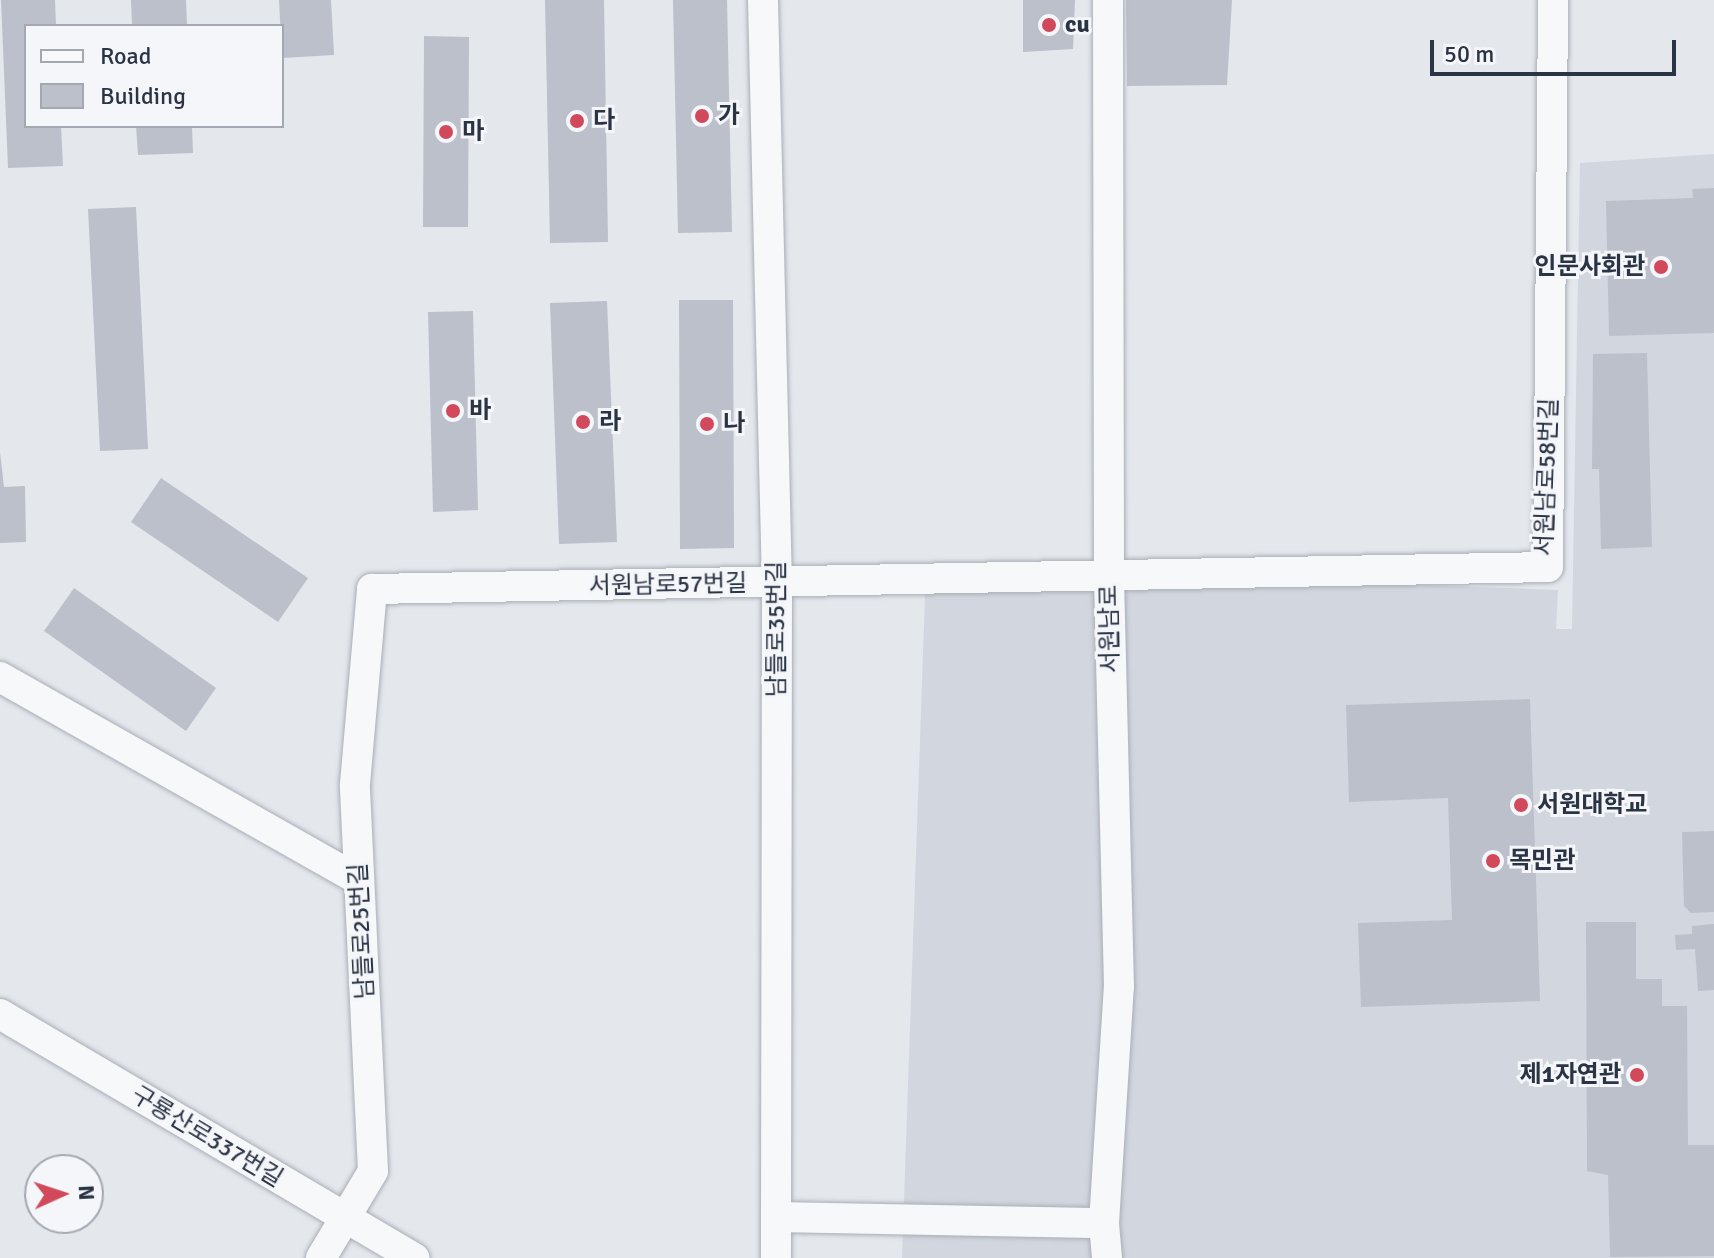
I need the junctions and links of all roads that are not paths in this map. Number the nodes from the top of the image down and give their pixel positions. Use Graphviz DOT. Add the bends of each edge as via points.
graph roads {
  1 [pos="763,0"];
  2 [pos="1108,0"];
  3 [pos="1553,0"];
  4 [pos="1109,573"];
  5 [pos="777,584"];
  6 [pos="372,589"];
  7 [pos="0,677"];
  8 [pos="359,880"];
  9 [pos="0,1014"];
  10 [pos="778,1217"];
  11 [pos="346,1219"];
  12 [pos="1104,1223"];
  13 [pos="321,1258"];
  14 [pos="414,1258"];
  15 [pos="776,1258"];
  16 [pos="1107,1258"];
  1 -- 5 [label="street, 남들로35번길"];
  2 -- 4 [label="street, 서원남로"];
  3 -- 4 [label="street, 서원남로58번길" via="1548,567"];
  4 -- 5 [label="street, 서원남로57번길"];
  4 -- 12 [label="street, 서원남로" via="1119,987"];
  5 -- 6 [label="street, 서원남로57번길"];
  5 -- 10 [label="street, 남들로35번길"];
  6 -- 8 [label="street, 남들로25번길" via="355,784"];
  7 -- 8 [label="street"];
  8 -- 11 [label="street, 남들로25번길" via="373,1171"];
  9 -- 11 [label="street, 구룡산로337번길"];
  10 -- 12 [label="street"];
  10 -- 15 [label="street, 남들로35번길"];
  11 -- 13 [label="street, 남들로25번길"];
  11 -- 14 [label="street, 구룡산로337번길"];
  12 -- 16 [label="street, 서원남로"];
}
